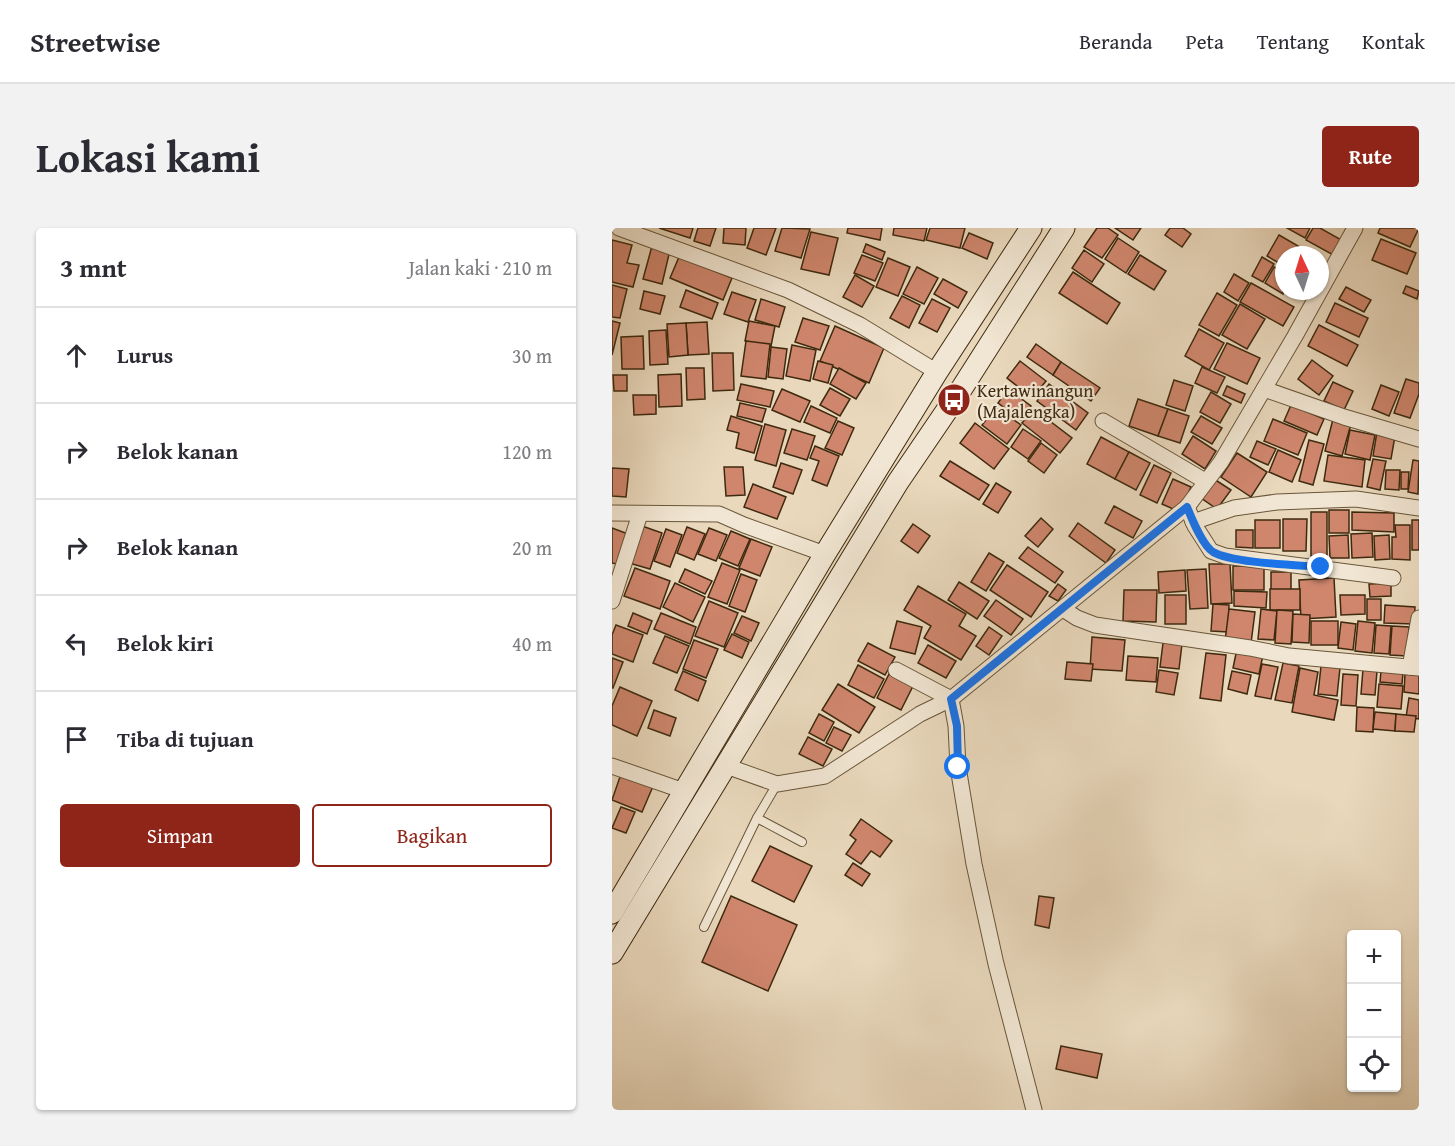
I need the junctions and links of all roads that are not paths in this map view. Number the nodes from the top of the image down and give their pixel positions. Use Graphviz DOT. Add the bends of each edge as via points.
graph roads {
  1 [pos="619,228"];
  2 [pos="1031,228"];
  3 [pos="1064,228"];
  4 [pos="1355,228"];
  5 [pos="937,372"];
  6 [pos="962,388"];
  7 [pos="1264,389"];
  8 [pos="1103,421"];
  9 [pos="1419,439"];
  10 [pos="1205,481"];
  11 [pos="1419,508"];
  12 [pos="612,513"];
  13 [pos="640,514"];
  14 [pos="1194,523"];
  15 [pos="825,554"];
  16 [pos="847,567"];
  17 [pos="1393,578"];
  18 [pos="612,602"];
  19 [pos="1063,609"];
  20 [pos="1419,618"];
  21 [pos="1415,668"];
  22 [pos="896,670"];
  23 [pos="951,699"];
  24 [pos="705,756"];
  25 [pos="612,766"];
  26 [pos="734,769"];
  27 [pos="774,783"];
  28 [pos="684,791"];
  29 [pos="757,818"];
  30 [pos="802,842"];
  31 [pos="612,913"];
  32 [pos="704,927"];
  33 [pos="612,952"];
  34 [pos="1034,1110"];
  1 -- 5 [label="street" via="788,290 860,325"];
  2 -- 5 [label="main road"];
  3 -- 6 [label="main road"];
  4 -- 7 [label="street"];
  5 -- 6 [label="main road"];
  5 -- 15 [label="main road"];
  6 -- 16 [label="main road" via="898,482"];
  7 -- 9 [label="street"];
  7 -- 10 [label="street" via="1221,462"];
  8 -- 10 [label="street"];
  10 -- 14 [label="street"];
  11 -- 14 [label="street" via="1356,500 1277,502 1234,508"];
  12 -- 13 [label="street"];
  13 -- 15 [label="street" via="719,514"];
  13 -- 18 [label="street"];
  14 -- 17 [label="street" via="1211,551 1225,556"];
  14 -- 19 [label="street"];
  15 -- 16 [label="main road"];
  15 -- 24 [label="main road"];
  16 -- 26 [label="main road"];
  19 -- 21 [label="street" via="1095,626 1288,656"];
  19 -- 23 [label="street"];
  20 -- 21 [label="street"];
  22 -- 23 [label="street"];
  23 -- 27 [label="street" via="920,714 825,776"];
  23 -- 34 [label="street" via="974,864"];
  24 -- 26 [label="main road"];
  24 -- 28 [label="main road"];
  25 -- 28 [label="street"];
  26 -- 27 [label="street"];
  26 -- 33 [label="main road"];
  27 -- 29 [label="lane"];
  28 -- 31 [label="main road"];
  29 -- 30 [label="lane"];
  29 -- 32 [label="lane"];
}
